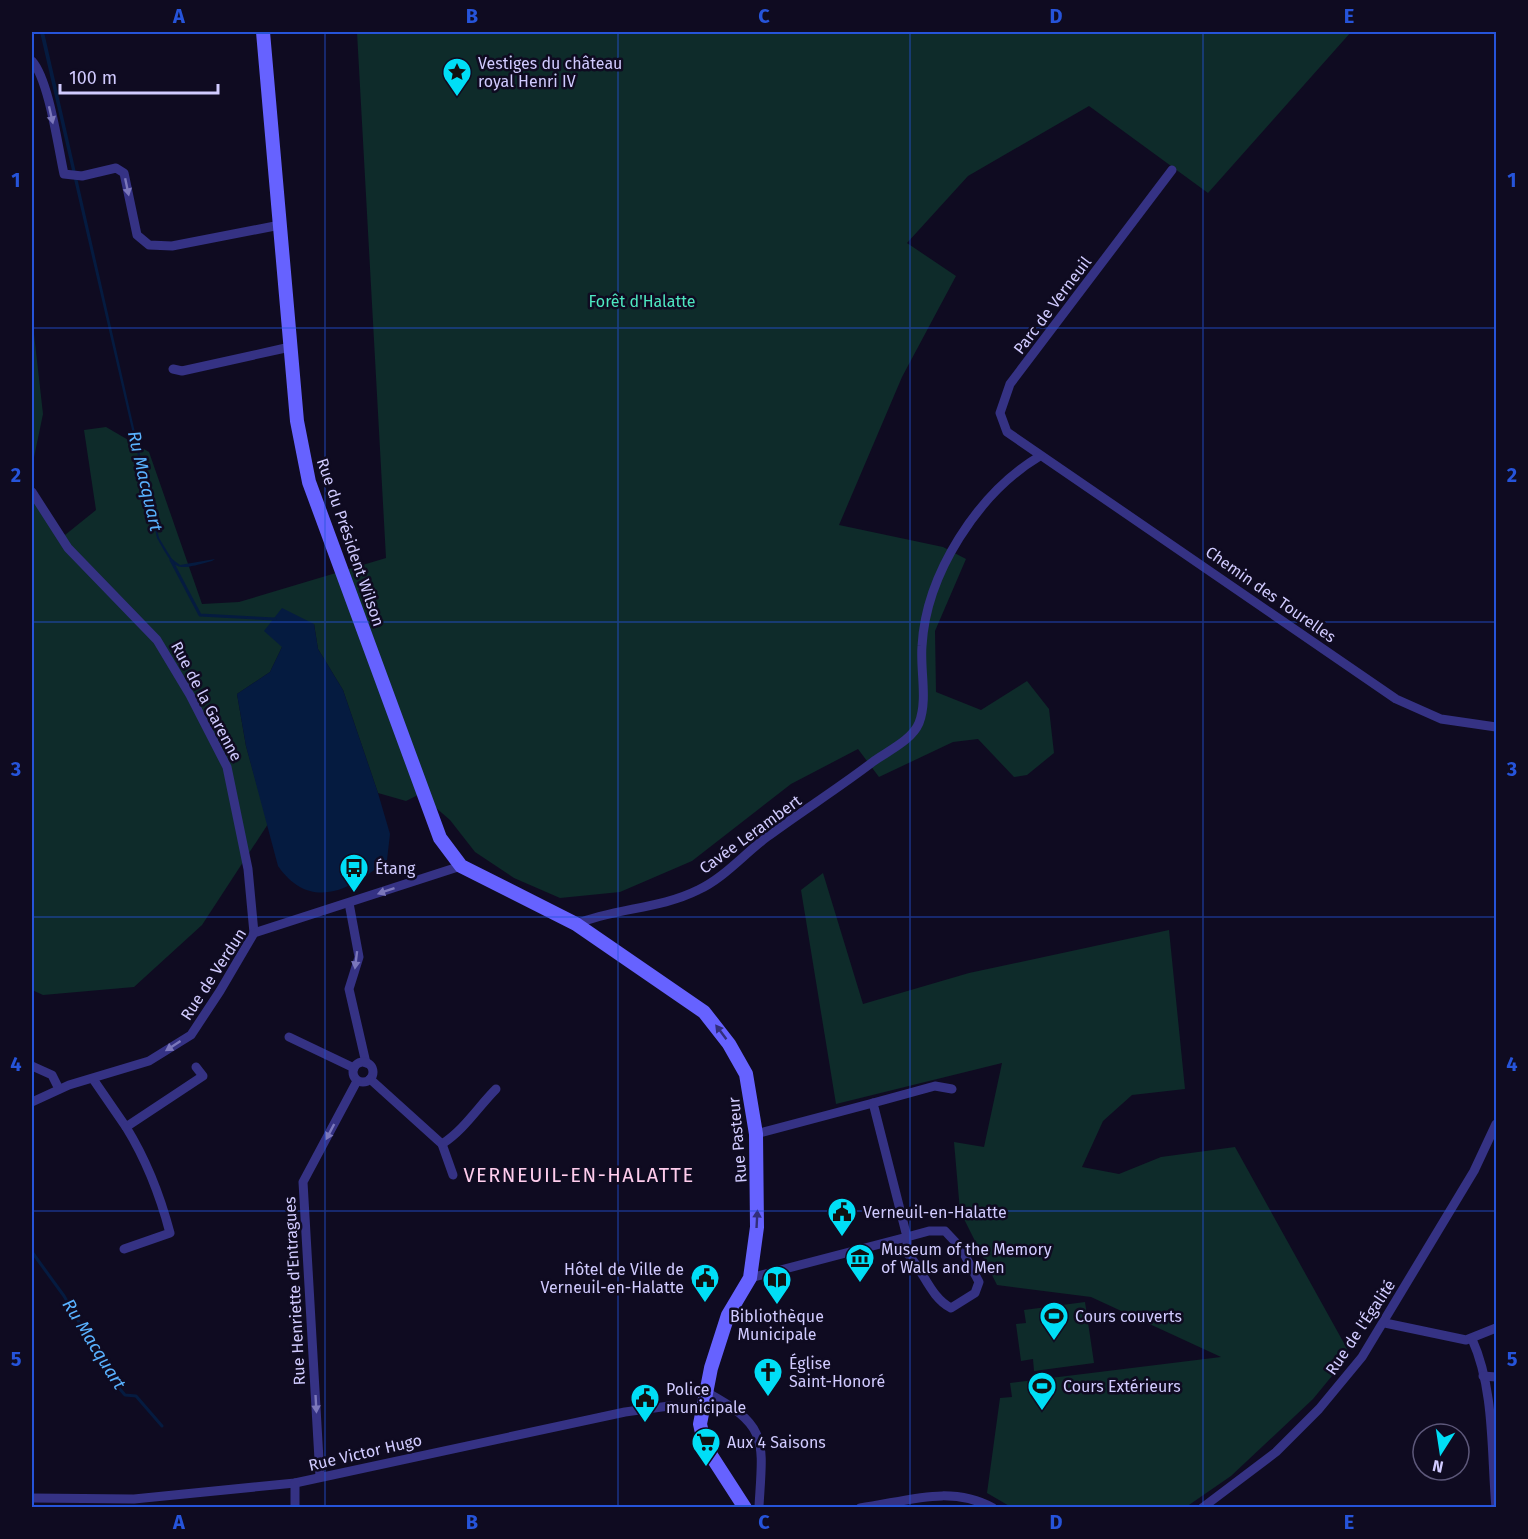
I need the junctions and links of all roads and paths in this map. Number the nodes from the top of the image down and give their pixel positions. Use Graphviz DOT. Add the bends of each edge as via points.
graph roads {
  1 [pos="263,32"];
  2 [pos="32,61"];
  3 [pos="1172,170"];
  4 [pos="280,225"];
  5 [pos="290,347"];
  6 [pos="173,369"];
  7 [pos="1040,456"];
  8 [pos="32,492"];
  9 [pos="1497,727"];
  10 [pos="461,866"];
  11 [pos="350,903"];
  12 [pos="576,924"];
  13 [pos="254,933"];
  14 [pos="290,1037"];
  15 [pos="366,1063"];
  16 [pos="32,1066"];
  17 [pos="196,1066"];
  18 [pos="354,1068"];
  19 [pos="93,1079"];
  20 [pos="370,1079"];
  21 [pos="357,1081"];
  22 [pos="59,1089"];
  23 [pos="496,1089"];
  24 [pos="952,1089"];
  25 [pos="32,1102"];
  26 [pos="873,1103"];
  27 [pos="1497,1124"];
  28 [pos="126,1127"];
  29 [pos="756,1134"];
  30 [pos="442,1144"];
  31 [pos="453,1174"];
  32 [pos="907,1237"];
  33 [pos="124,1249"];
  34 [pos="750,1278"];
  35 [pos="1384,1323"];
  36 [pos="1497,1328"];
  37 [pos="1472,1339"];
  38 [pos="1483,1376"];
  39 [pos="1497,1377"];
  40 [pos="706,1392"];
  41 [pos="702,1410"];
  42 [pos="320,1477"];
  43 [pos="295,1484"];
  44 [pos="32,1498"];
  45 [pos="750,1506"];
  46 [pos="295,1508"];
  47 [pos="771,1508"];
  48 [pos="860,1508"];
  49 [pos="993,1508"];
  50 [pos="1202,1508"];
  51 [pos="1496,1508"];
  1 -- 4 [label="street, Rue du Président Wilson"];
  2 -- 4 [label="street, one-way" via="37,67 64,174 82,176 116,168 124,173 137,235 149,245 172,246"];
  3 -- 7 [label="street, Parc de Verneuil" via="1005,393 1000,413 1007,432"];
  4 -- 5 [label="street, Rue du Président Wilson"];
  5 -- 6 [label="street" via="182,371"];
  5 -- 10 [label="street, Rue du Président Wilson" via="297,421 309,482 440,838"];
  7 -- 9 [label="street, Chemin des Tourelles" via="1396,699 1441,719"];
  7 -- 12 [label="street, Cavée Lerambert" via="1005,482 981,510 954,550 933,592 922,645 918,724 905,739 698,890"];
  8 -- 13 [label="street, Rue de la Garenne" via="68,548 157,640 228,767 248,869"];
  10 -- 11 [label="street, Rue de Verdun, one-way"];
  10 -- 12 [label="street, Rue Pasteur"];
  11 -- 13 [label="street, Rue de Verdun"];
  11 -- 15 [label="street, one-way" via="359,957 349,989"];
  29 -- 12 [label="street, Rue Pasteur, one-way" via="746,1074 719,1029 679,993"];
  13 -- 19 [label="street, Rue de Verdun, one-way" via="191,1035 149,1061"];
  14 -- 18 [label="street"];
  15 -- 18 [label="street"];
  15 -- 20 [label="street" via="372,1070"];
  16 -- 22 [label="street" via="52,1075"];
  17 -- 28 [label="street" via="203,1076"];
  18 -- 21 [label="street"];
  19 -- 22 [label="street, Rue de Verdun"];
  19 -- 28 [label="street"];
  20 -- 21 [label="street"];
  20 -- 30 [label="street"];
  21 -- 42 [label="street, Rue Henriette d'Entragues, one-way" via="303,1182"];
  22 -- 25 [label="street, Rue de Verdun"];
  23 -- 30 [label="street" via="458,1134"];
  24 -- 26 [label="street" via="935,1086"];
  26 -- 29 [label="street"];
  26 -- 32 [label="street"];
  27 -- 35 [label="street, Rue de l'Égalité" via="1474,1171"];
  28 -- 33 [label="street" via="159,1191 170,1233"];
  34 -- 29 [label="street, Rue Pasteur, one-way" via="758,1195"];
  30 -- 31 [label="street"];
  32 -- 32 [label="street" via="945,1230 961,1248 979,1282 975,1293 951,1308 939,1302 907,1253"];
  32 -- 34 [label="street"];
  34 -- 40 [label="street, Rue Pasteur" via="728,1315"];
  35 -- 37 [label="street"];
  35 -- 50 [label="street, Rue de l'Égalité" via="1362,1357 1311,1417 1266,1461"];
  36 -- 37 [label="street"];
  37 -- 38 [label="street"];
  38 -- 39 [label="street"];
  38 -- 51 [label="street"];
  40 -- 41 [label="street, Rue Pasteur"];
  40 -- 45 [label="street" via="733,1407 759,1433 762,1459"];
  41 -- 42 [label="street, Rue Victor Hugo" via="669,1406 625,1412"];
  41 -- 45 [label="street, Rue Pasteur" via="700,1433 705,1446"];
  42 -- 43 [label="street, Rue Victor Hugo"];
  43 -- 44 [label="street, Rue Victor Hugo" via="135,1499"];
  43 -- 46 [label="street"];
  45 -- 47 [label="street"];
  48 -- 49 [label="street" via="961,1495"];
}
